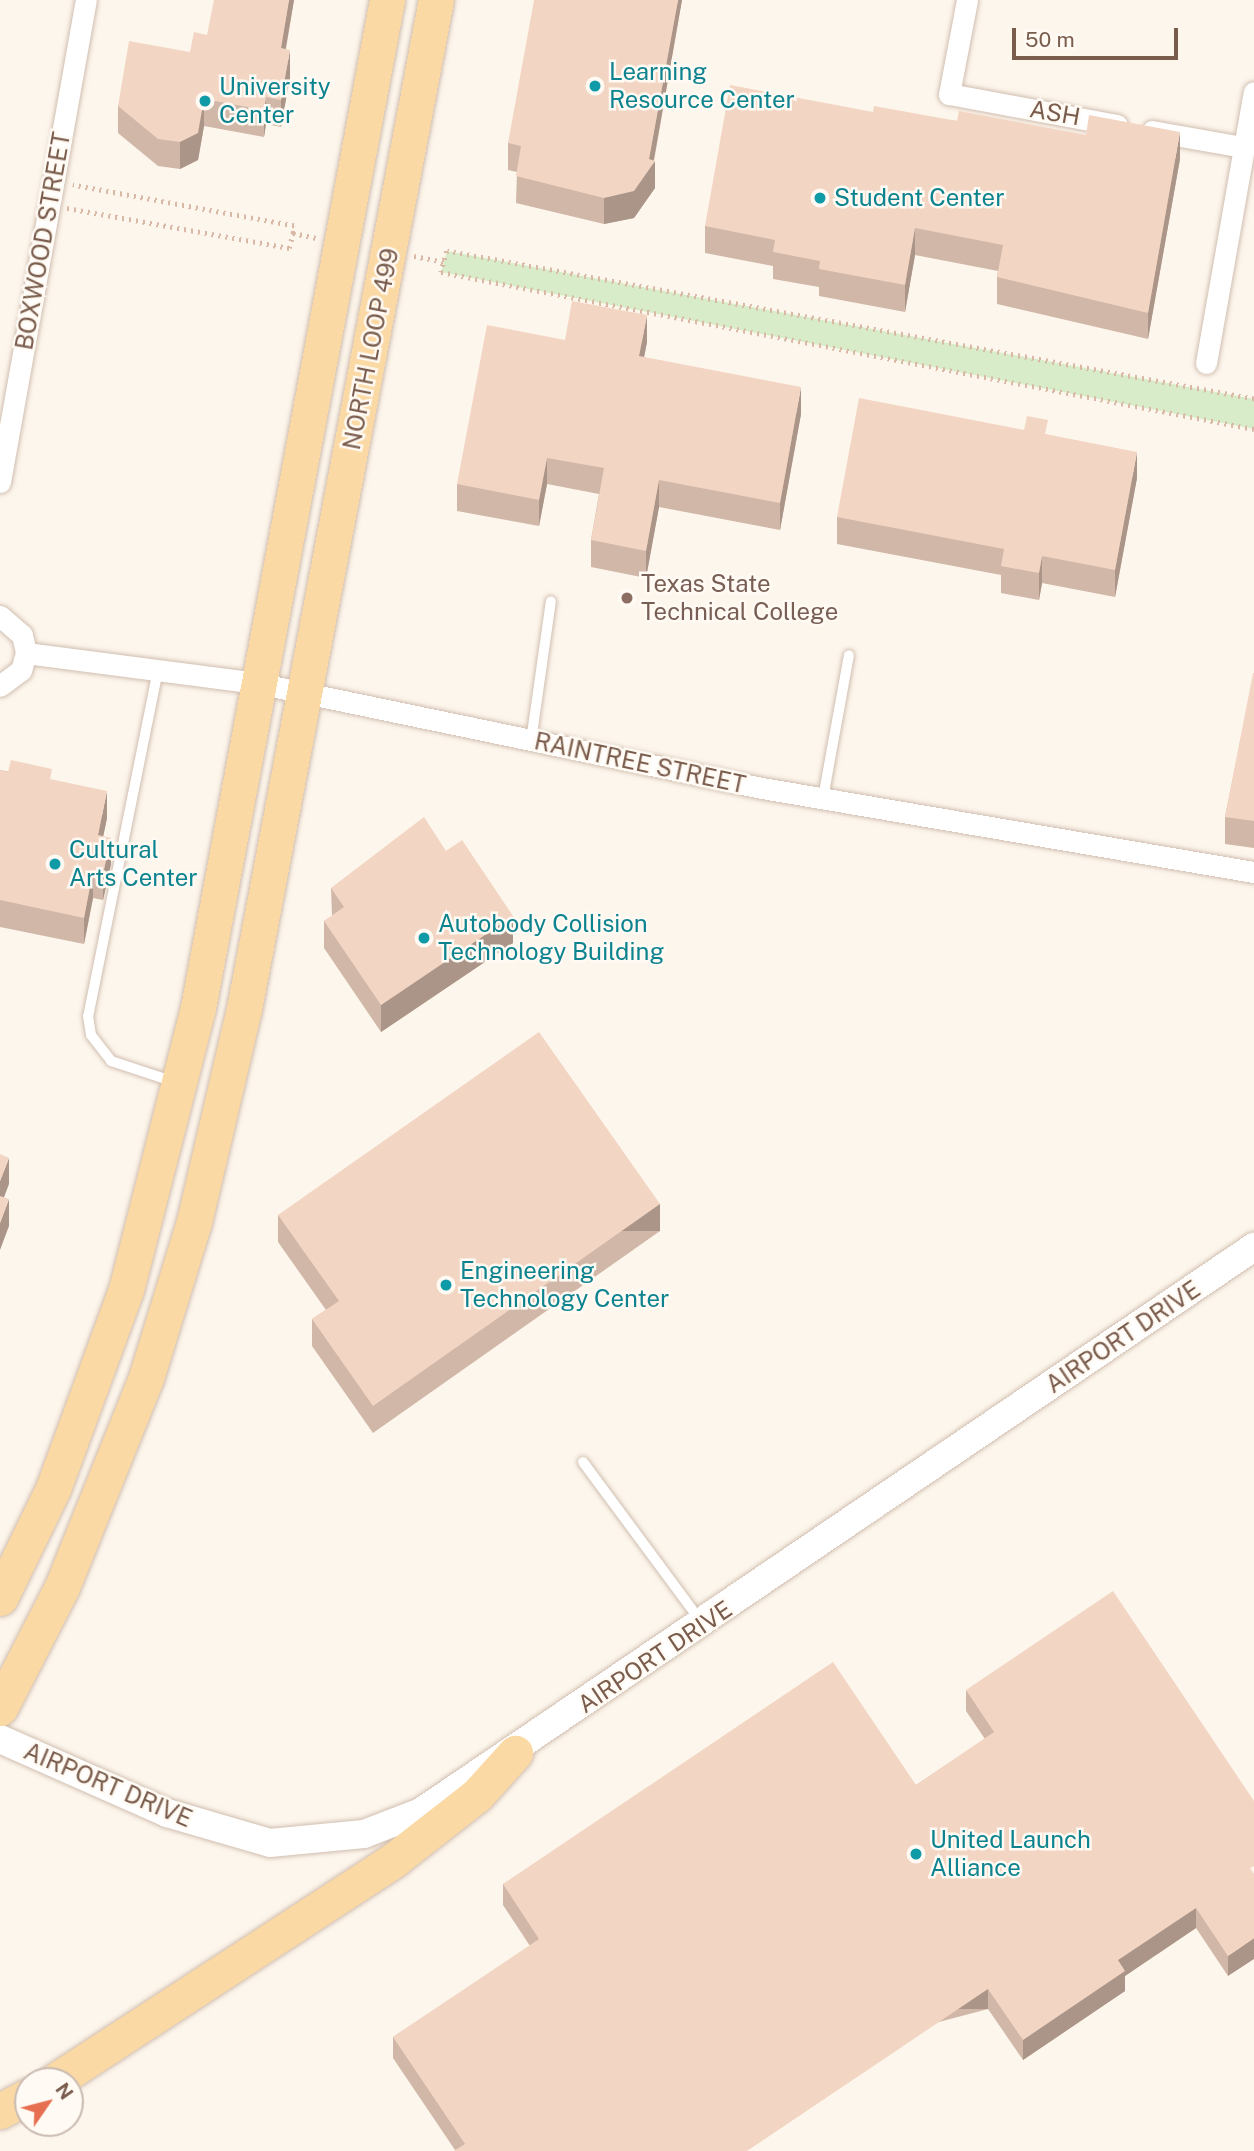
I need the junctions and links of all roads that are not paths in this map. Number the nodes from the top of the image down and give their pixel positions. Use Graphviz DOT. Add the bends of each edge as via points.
graph roads {
  1 [pos="86,0"];
  2 [pos="387,0"];
  3 [pos="436,0"];
  4 [pos="967,0"];
  5 [pos="1254,92"];
  6 [pos="1243,147"];
  7 [pos="1206,363"];
  8 [pos="0,482"];
  9 [pos="551,601"];
  10 [pos="0,616"];
  11 [pos="26,653"];
  12 [pos="849,655"];
  13 [pos="158,670"];
  14 [pos="257,683"];
  15 [pos="0,686"];
  16 [pos="302,697"];
  17 [pos="531,741"];
  18 [pos="823,798"];
  19 [pos="1254,872"];
  20 [pos="180,1083"];
  21 [pos="1254,1247"];
  22 [pos="583,1462"];
  23 [pos="0,1598"];
  24 [pos="703,1624"];
  25 [pos="0,1709"];
  26 [pos="0,1739"];
  27 [pos="515,1753"];
  28 [pos="76,2067"];
  1 -- 8 [label="street, BOXWOOD STREET"];
  2 -- 14 [label="main road, NORTH LOOP 499"];
  3 -- 16 [label="main road, NORTH LOOP 499"];
  4 -- 6 [label="street, ASH" via="949,94"];
  5 -- 6 [label="street"];
  6 -- 7 [label="street"];
  9 -- 17 [label="lane"];
  10 -- 11 [label="street" via="22,635"];
  11 -- 13 [label="street, RAINTREE STREET"];
  11 -- 15 [label="street" via="21,670"];
  12 -- 18 [label="lane"];
  13 -- 14 [label="street, RAINTREE STREET"];
  13 -- 20 [label="lane" via="88,1016 91,1035 111,1061"];
  14 -- 16 [label="street, RAINTREE STREET"];
  14 -- 20 [label="main road, NORTH LOOP 499"];
  16 -- 17 [label="street, RAINTREE STREET"];
  16 -- 25 [label="main road, NORTH LOOP 499" via="244,1009 194,1222 146,1378 62,1587"];
  17 -- 18 [label="street, RAINTREE STREET"];
  18 -- 19 [label="street, RAINTREE STREET"];
  20 -- 23 [label="main road, NORTH LOOP 499" via="126,1290 53,1489"];
  21 -- 24 [label="street, AIRPORT DRIVE"];
  22 -- 24 [label="lane"];
  24 -- 27 [label="street, AIRPORT DRIVE"];
  26 -- 27 [label="street, AIRPORT DRIVE" via="167,1813 270,1843 364,1834 421,1812"];
  27 -- 28 [label="main road" via="477,1795 395,1858"];
}
